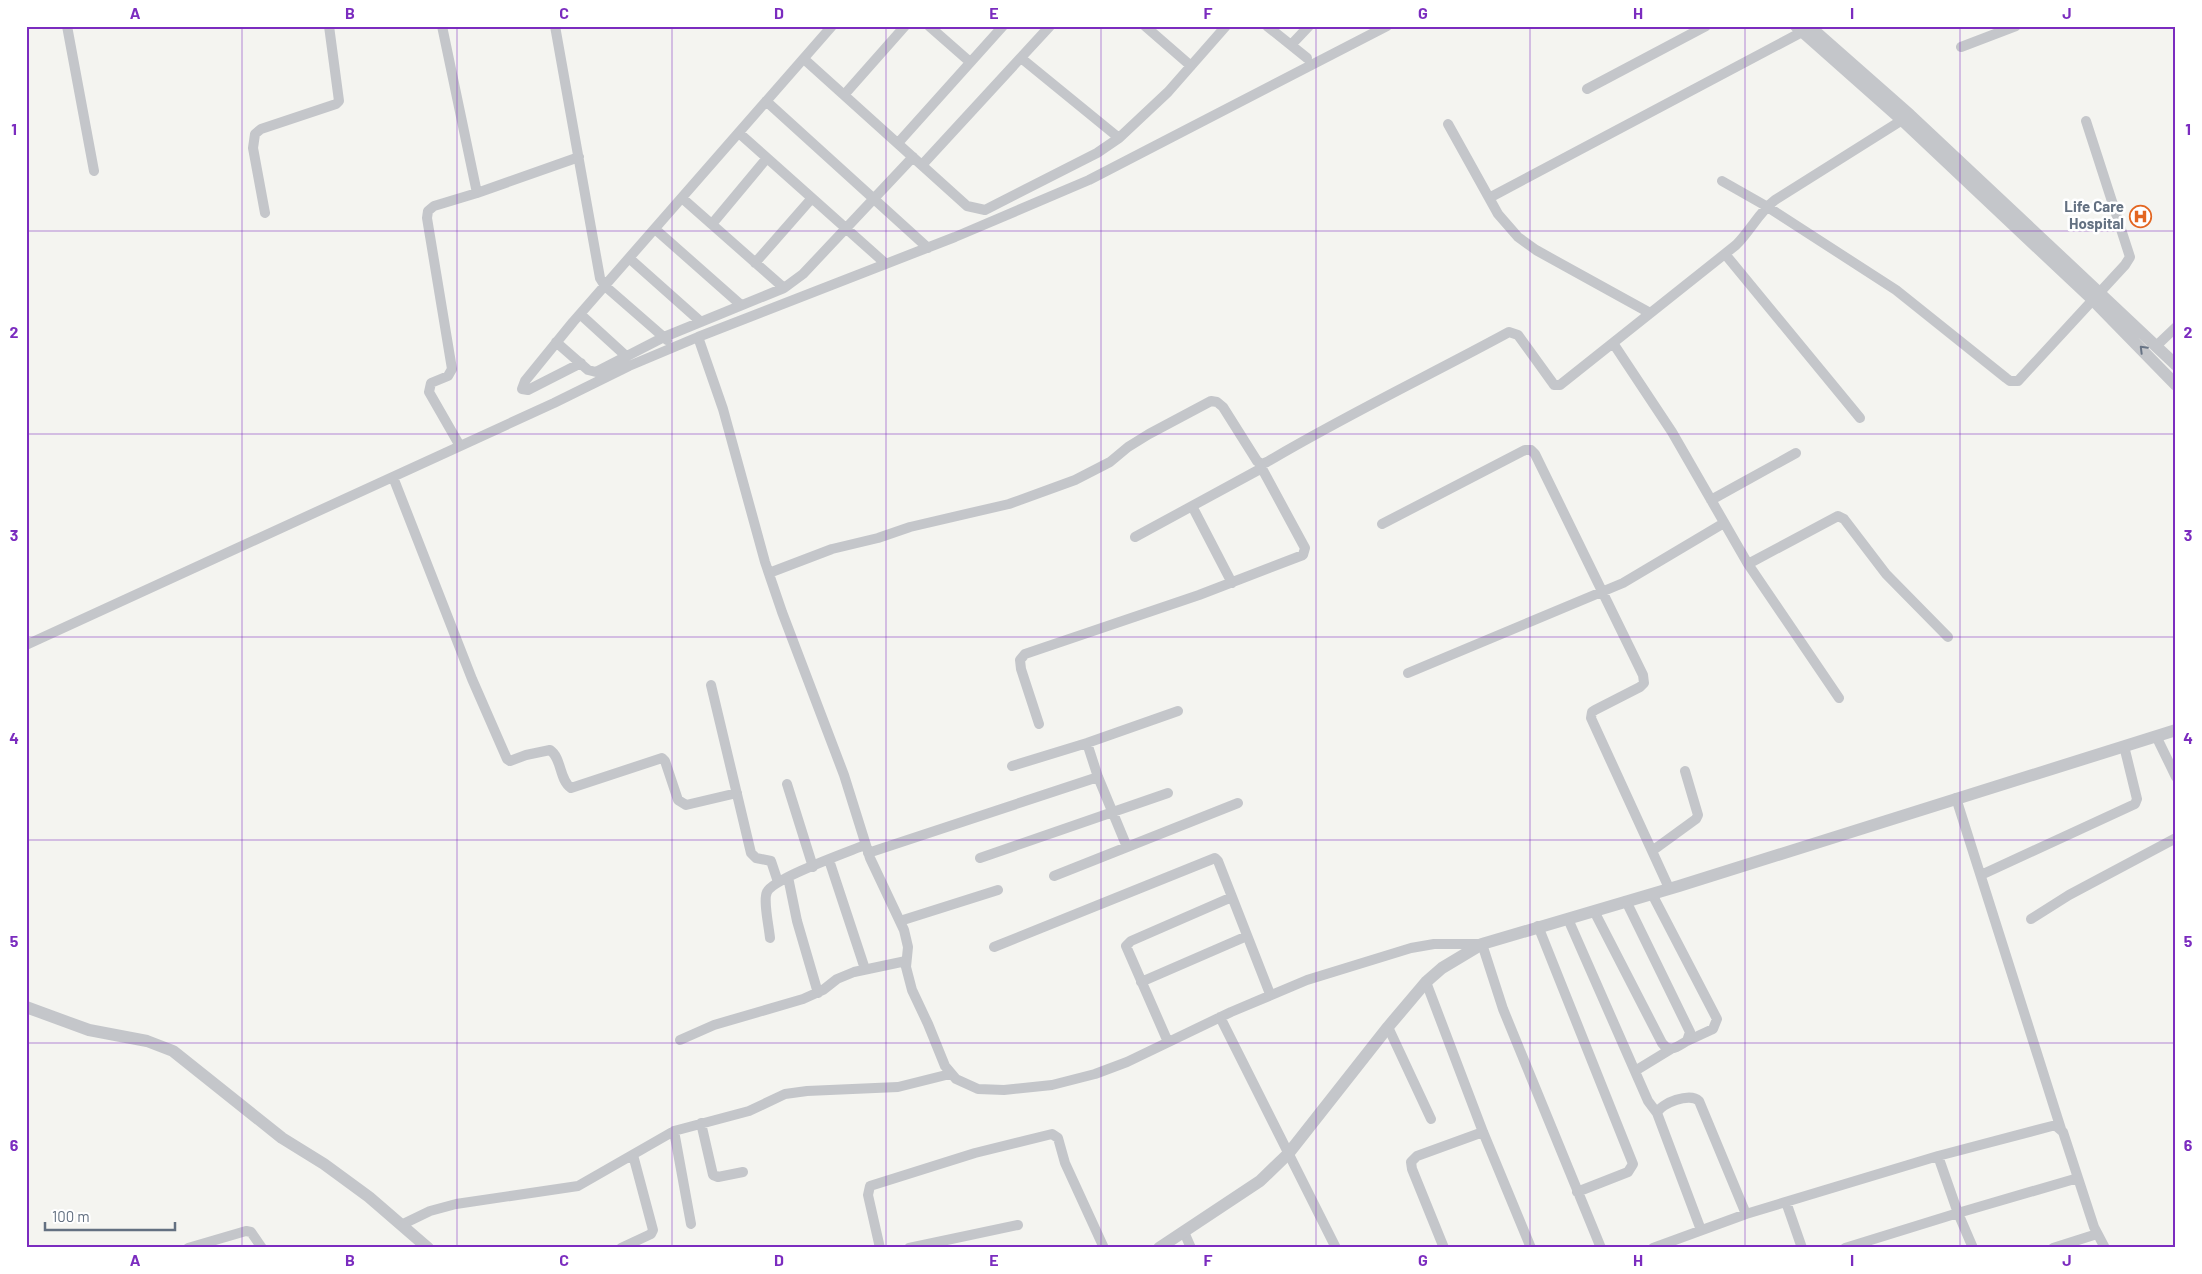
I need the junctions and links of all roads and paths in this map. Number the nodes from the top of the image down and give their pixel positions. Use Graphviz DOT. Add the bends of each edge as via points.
graph roads {
  1 [pos="67,26"];
  2 [pos="329,26"];
  3 [pos="442,26"];
  4 [pos="555,26"];
  5 [pos="832,26"];
  6 [pos="905,26"];
  7 [pos="929,26"];
  8 [pos="1002,26"];
  9 [pos="1050,26"];
  10 [pos="1145,26"];
  11 [pos="1226,26"];
  12 [pos="1268,26"];
  13 [pos="1309,26"];
  14 [pos="1387,26"];
  15 [pos="1706,26"];
  16 [pos="2012,27"];
  17 [pos="1802,28"];
  18 [pos="1291,45"];
  19 [pos="1961,47"];
  20 [pos="804,58"];
  21 [pos="1021,58"];
  22 [pos="1307,58"];
  23 [pos="970,62"];
  24 [pos="1191,66"];
  25 [pos="1587,89"];
  26 [pos="844,95"];
  27 [pos="766,102"];
  28 [pos="1906,117"];
  29 [pos="2086,121"];
  30 [pos="1448,124"];
  31 [pos="739,133"];
  32 [pos="1119,138"];
  33 [pos="898,143"];
  34 [pos="578,157"];
  35 [pos="913,157"];
  36 [pos="767,158"];
  37 [pos="922,166"];
  38 [pos="94,171"];
  39 [pos="1722,181"];
  40 [pos="477,193"];
  41 [pos="682,198"];
  42 [pos="812,198"];
  43 [pos="874,198"];
  44 [pos="1489,198"];
  45 [pos="1766,206"];
  46 [pos="265,213"];
  47 [pos="712,224"];
  48 [pos="846,228"];
  49 [pos="655,229"];
  50 [pos="928,248"];
  51 [pos="1725,254"];
  52 [pos="630,258"];
  53 [pos="755,262"];
  54 [pos="886,264"];
  55 [pos="605,286"];
  56 [pos="784,288"];
  57 [pos="2096,296"];
  58 [pos="741,305"];
  59 [pos="1650,313"];
  60 [pos="580,314"];
  61 [pos="702,322"];
  62 [pos="2176,327"];
  63 [pos="664,337"];
  64 [pos="698,337"];
  65 [pos="556,342"];
  66 [pos="1613,343"];
  67 [pos="2156,346"];
  68 [pos="675,347"];
  69 [pos="626,356"];
  70 [pos="581,363"];
  71 [pos="2176,365"];
  72 [pos="2176,385"];
  73 [pos="1860,418"];
  74 [pos="460,446"];
  75 [pos="1796,453"];
  76 [pos="1261,465"];
  77 [pos="393,476"];
  78 [pos="1711,500"];
  79 [pos="1192,506"];
  80 [pos="1724,523"];
  81 [pos="1382,524"];
  82 [pos="1135,536"];
  83 [pos="1748,564"];
  84 [pos="769,572"];
  85 [pos="1232,583"];
  86 [pos="1602,592"];
  87 [pos="1948,637"];
  88 [pos="26,644"];
  89 [pos="1408,673"];
  90 [pos="710,685"];
  91 [pos="1839,698"];
  92 [pos="1178,711"];
  93 [pos="1039,724"];
  94 [pos="2176,730"];
  95 [pos="2156,736"];
  96 [pos="1087,743"];
  97 [pos="2124,746"];
  98 [pos="1012,766"];
  99 [pos="1685,771"];
  100 [pos="1098,777"];
  101 [pos="2176,777"];
  102 [pos="787,784"];
  103 [pos="1168,793"];
  104 [pos="737,794"];
  105 [pos="1956,798"];
  106 [pos="1238,802"];
  107 [pos="1112,812"];
  108 [pos="2176,838"];
  109 [pos="1127,847"];
  110 [pos="866,849"];
  111 [pos="1652,851"];
  112 [pos="980,858"];
  113 [pos="829,860"];
  114 [pos="812,867"];
  115 [pos="1980,875"];
  116 [pos="1054,876"];
  117 [pos="788,877"];
  118 [pos="778,882"];
  119 [pos="1669,888"];
  120 [pos="998,890"];
  121 [pos="1652,894"];
  122 [pos="1232,897"];
  123 [pos="1626,901"];
  124 [pos="1594,911"];
  125 [pos="1568,919"];
  126 [pos="2031,919"];
  127 [pos="900,921"];
  128 [pos="1538,926"];
  129 [pos="1247,936"];
  130 [pos="770,938"];
  131 [pos="1482,944"];
  132 [pos="994,947"];
  133 [pos="906,961"];
  134 [pos="865,969"];
  135 [pos="1141,982"];
  136 [pos="1426,982"];
  137 [pos="818,992"];
  138 [pos="1270,994"];
  139 [pos="26,1007"];
  140 [pos="1220,1017"];
  141 [pos="1388,1027"];
  142 [pos="680,1040"];
  143 [pos="1687,1040"];
  144 [pos="1168,1042"];
  145 [pos="1671,1049"];
  146 [pos="1634,1071"];
  147 [pos="950,1074"];
  148 [pos="1657,1114"];
  149 [pos="1431,1119"];
  150 [pos="701,1123"];
  151 [pos="2060,1129"];
  152 [pos="674,1131"];
  153 [pos="1483,1132"];
  154 [pos="1288,1154"];
  155 [pos="632,1155"];
  156 [pos="1938,1156"];
  157 [pos="743,1172"];
  158 [pos="2078,1178"];
  159 [pos="1577,1192"];
  160 [pos="1786,1202"];
  161 [pos="1958,1213"];
  162 [pos="1746,1214"];
  163 [pos="691,1224"];
  164 [pos="400,1225"];
  165 [pos="1018,1225"];
  166 [pos="1701,1230"];
  167 [pos="1184,1232"];
  168 [pos="2097,1234"];
  169 [pos="188,1248"];
  170 [pos="262,1248"];
  171 [pos="428,1248"];
  172 [pos="621,1248"];
  173 [pos="880,1248"];
  174 [pos="909,1248"];
  175 [pos="1104,1248"];
  176 [pos="1159,1248"];
  177 [pos="1192,1248"];
  178 [pos="1336,1248"];
  179 [pos="1444,1248"];
  180 [pos="1531,1248"];
  181 [pos="1601,1248"];
  182 [pos="1653,1248"];
  183 [pos="1802,1248"];
  184 [pos="1845,1248"];
  185 [pos="1973,1248"];
  186 [pos="2053,1248"];
  187 [pos="2105,1248"];
  1 -- 38 [label="street"];
  2 -- 46 [label="street" via="339,101 261,129 253,138"];
  3 -- 40 [label="street"];
  4 -- 34 [label="street"];
  5 -- 20 [label="street"];
  6 -- 26 [label="street"];
  7 -- 23 [label="street"];
  8 -- 23 [label="street"];
  9 -- 21 [label="street"];
  10 -- 24 [label="street"];
  11 -- 24 [label="street"];
  12 -- 18 [label="street"];
  13 -- 18 [label="street"];
  14 -- 50 [label="street" via="1089,180"];
  15 -- 25 [label="street"];
  16 -- 19 [label="street"];
  17 -- 28 [label="street"];
  17 -- 44 [label="street"];
  18 -- 22 [label="street"];
  20 -- 26 [label="street"];
  20 -- 27 [label="street"];
  21 -- 32 [label="street"];
  21 -- 37 [label="street"];
  23 -- 33 [label="street"];
  24 -- 32 [label="street"];
  26 -- 33 [label="street"];
  27 -- 31 [label="street"];
  27 -- 43 [label="street"];
  28 -- 45 [label="street"];
  28 -- 57 [label="street"];
  29 -- 57 [label="street" via="2130,257"];
  30 -- 44 [label="street"];
  31 -- 36 [label="street"];
  31 -- 41 [label="street"];
  32 -- 37 [label="street" via="1097,153 985,210 967,206"];
  33 -- 35 [label="street"];
  34 -- 40 [label="street"];
  34 -- 55 [label="street" via="600,278"];
  35 -- 37 [label="street"];
  35 -- 43 [label="street"];
  36 -- 42 [label="street"];
  36 -- 47 [label="street"];
  39 -- 45 [label="street"];
  40 -- 74 [label="street" via="434,206 427,214 452,369 448,376 431,383 429,392"];
  41 -- 47 [label="street"];
  41 -- 49 [label="street"];
  42 -- 48 [label="street"];
  42 -- 53 [label="street"];
  43 -- 48 [label="street"];
  43 -- 50 [label="street"];
  44 -- 59 [label="street" via="1504,222 1526,243"];
  45 -- 51 [label="street" via="1744,238"];
  45 -- 57 [label="street" via="1910,300 2010,381 2022,378"];
  47 -- 53 [label="street"];
  48 -- 54 [label="street"];
  48 -- 56 [label="street" via="803,274"];
  49 -- 52 [label="street"];
  49 -- 58 [label="street"];
  50 -- 54 [label="street"];
  51 -- 59 [label="street"];
  51 -- 73 [label="street"];
  52 -- 55 [label="street"];
  52 -- 61 [label="street"];
  53 -- 56 [label="street"];
  54 -- 64 [label="street"];
  55 -- 60 [label="street"];
  55 -- 63 [label="street"];
  56 -- 58 [label="street"];
  57 -- 67 [label="street"];
  72 -- 57 [label="street, one-way"];
  58 -- 61 [label="street"];
  59 -- 66 [label="street"];
  60 -- 65 [label="street"];
  60 -- 69 [label="street"];
  61 -- 63 [label="street"];
  62 -- 67 [label="street"];
  63 -- 68 [label="street"];
  63 -- 69 [label="street"];
  64 -- 68 [label="street"];
  64 -- 84 [label="street" via="723,408"];
  65 -- 70 [label="street"];
  65 -- 70 [label="street" via="522,388 528,390"];
  66 -- 76 [label="street" via="1564,383 1557,385 1518,335 1508,332"];
  66 -- 78 [label="street" via="1663,418"];
  67 -- 71 [label="street"];
  68 -- 74 [label="street"];
  69 -- 70 [label="street" via="594,372"];
  74 -- 77 [label="street"];
  75 -- 78 [label="street"];
  76 -- 79 [label="street"];
  76 -- 84 [label="street" via="1223,407 1211,402 1149,434 1110,462 1075,480 1009,504 832,549"];
  76 -- 85 [label="street" via="1305,552 1300,558"];
  77 -- 88 [label="street"];
  77 -- 104 [label="street" via="506,759 550,750 555,754 566,783 573,788 662,758 682,804"];
  78 -- 80 [label="street"];
  79 -- 82 [label="street"];
  79 -- 85 [label="street"];
  80 -- 83 [label="street"];
  80 -- 86 [label="street"];
  81 -- 86 [label="street" via="1525,450 1531,450"];
  83 -- 87 [label="street" via="1838,516 1844,519 1897,586"];
  83 -- 91 [label="street"];
  84 -- 110 [label="street" via="844,775"];
  85 -- 93 [label="street" via="1022,656 1021,669"];
  86 -- 89 [label="street"];
  86 -- 111 [label="street" via="1644,683 1595,710 1591,718"];
  90 -- 104 [label="street"];
  92 -- 96 [label="street"];
  94 -- 95 [label="street"];
  95 -- 97 [label="street"];
  95 -- 101 [label="street"];
  96 -- 98 [label="street"];
  96 -- 100 [label="street"];
  97 -- 105 [label="street"];
  97 -- 115 [label="street" via="2137,799 2135,804"];
  99 -- 111 [label="street" via="1698,815"];
  100 -- 107 [label="street"];
  100 -- 110 [label="street"];
  102 -- 114 [label="street"];
  103 -- 107 [label="street"];
  104 -- 118 [label="street" via="752,853 756,858 771,861"];
  105 -- 115 [label="street"];
  105 -- 119 [label="street"];
  106 -- 109 [label="street"];
  107 -- 109 [label="street"];
  107 -- 112 [label="street"];
  108 -- 126 [label="street"];
  109 -- 116 [label="street"];
  110 -- 113 [label="street"];
  110 -- 127 [label="street"];
  111 -- 119 [label="street"];
  113 -- 114 [label="street"];
  113 -- 134 [label="street"];
  114 -- 117 [label="street"];
  115 -- 151 [label="street"];
  117 -- 118 [label="street"];
  117 -- 137 [label="street" via="797,922"];
  118 -- 130 [label="street" via="769,889 766,897"];
  119 -- 121 [label="street"];
  120 -- 127 [label="street"];
  121 -- 123 [label="street"];
  121 -- 143 [label="street" via="1717,1019 1713,1029"];
  122 -- 129 [label="street"];
  122 -- 132 [label="street" via="1218,861 1213,858"];
  122 -- 135 [label="street" via="1128,943 1126,948"];
  123 -- 124 [label="street"];
  123 -- 143 [label="street" via="1690,1032"];
  124 -- 125 [label="street"];
  124 -- 145 [label="street" via="1662,1043"];
  125 -- 128 [label="street"];
  125 -- 146 [label="street"];
  127 -- 133 [label="street" via="908,947"];
  128 -- 131 [label="street"];
  128 -- 159 [label="street" via="1633,1164 1628,1172"];
  129 -- 135 [label="street"];
  129 -- 138 [label="street"];
  131 -- 136 [label="street" via="1442,968"];
  131 -- 138 [label="street" via="1434,944 1411,948"];
  131 -- 159 [label="street" via="1503,1009"];
  133 -- 134 [label="street"];
  133 -- 147 [label="street" via="912,990"];
  134 -- 137 [label="street" via="842,977"];
  135 -- 144 [label="street"];
  136 -- 141 [label="street"];
  136 -- 153 [label="street"];
  137 -- 142 [label="street" via="768,1011 708,1027"];
  138 -- 140 [label="street"];
  139 -- 164 [label="street" via="89,1030 147,1041 173,1051 282,1138 363,1192"];
  140 -- 144 [label="street"];
  140 -- 154 [label="street"];
  141 -- 149 [label="street"];
  141 -- 154 [label="street"];
  143 -- 145 [label="street"];
  144 -- 147 [label="street" via="1112,1068 1029,1089 978,1089"];
  145 -- 146 [label="street"];
  146 -- 148 [label="street"];
  147 -- 150 [label="street" via="898,1087 796,1092 774,1098 749,1111"];
  148 -- 162 [label="street" via="1661,1107 1688,1096 1697,1099"];
  148 -- 166 [label="street"];
  150 -- 152 [label="street"];
  150 -- 157 [label="street" via="713,1175"];
  151 -- 156 [label="street" via="2052,1126"];
  151 -- 158 [label="street"];
  152 -- 155 [label="street"];
  152 -- 163 [label="street"];
  153 -- 179 [label="street" via="1417,1156 1411,1162"];
  153 -- 180 [label="street"];
  154 -- 167 [label="street" via="1260,1181"];
  154 -- 178 [label="street"];
  155 -- 164 [label="street" via="578,1186 456,1204 430,1211"];
  155 -- 172 [label="street" via="653,1230 651,1234"];
  156 -- 160 [label="street"];
  156 -- 161 [label="street"];
  158 -- 161 [label="street"];
  158 -- 168 [label="street"];
  159 -- 181 [label="street"];
  160 -- 162 [label="street"];
  160 -- 183 [label="street"];
  161 -- 184 [label="street"];
  161 -- 185 [label="street"];
  162 -- 166 [label="street"];
  164 -- 171 [label="street"];
  165 -- 174 [label="street"];
  166 -- 182 [label="street"];
  167 -- 176 [label="street"];
  167 -- 177 [label="street"];
  168 -- 186 [label="street"];
  168 -- 187 [label="street"];
  169 -- 170 [label="street" via="246,1231 251,1232"];
  173 -- 175 [label="street" via="868,1195 870,1186 975,1153 1052,1134 1058,1138 1065,1163"];
}
